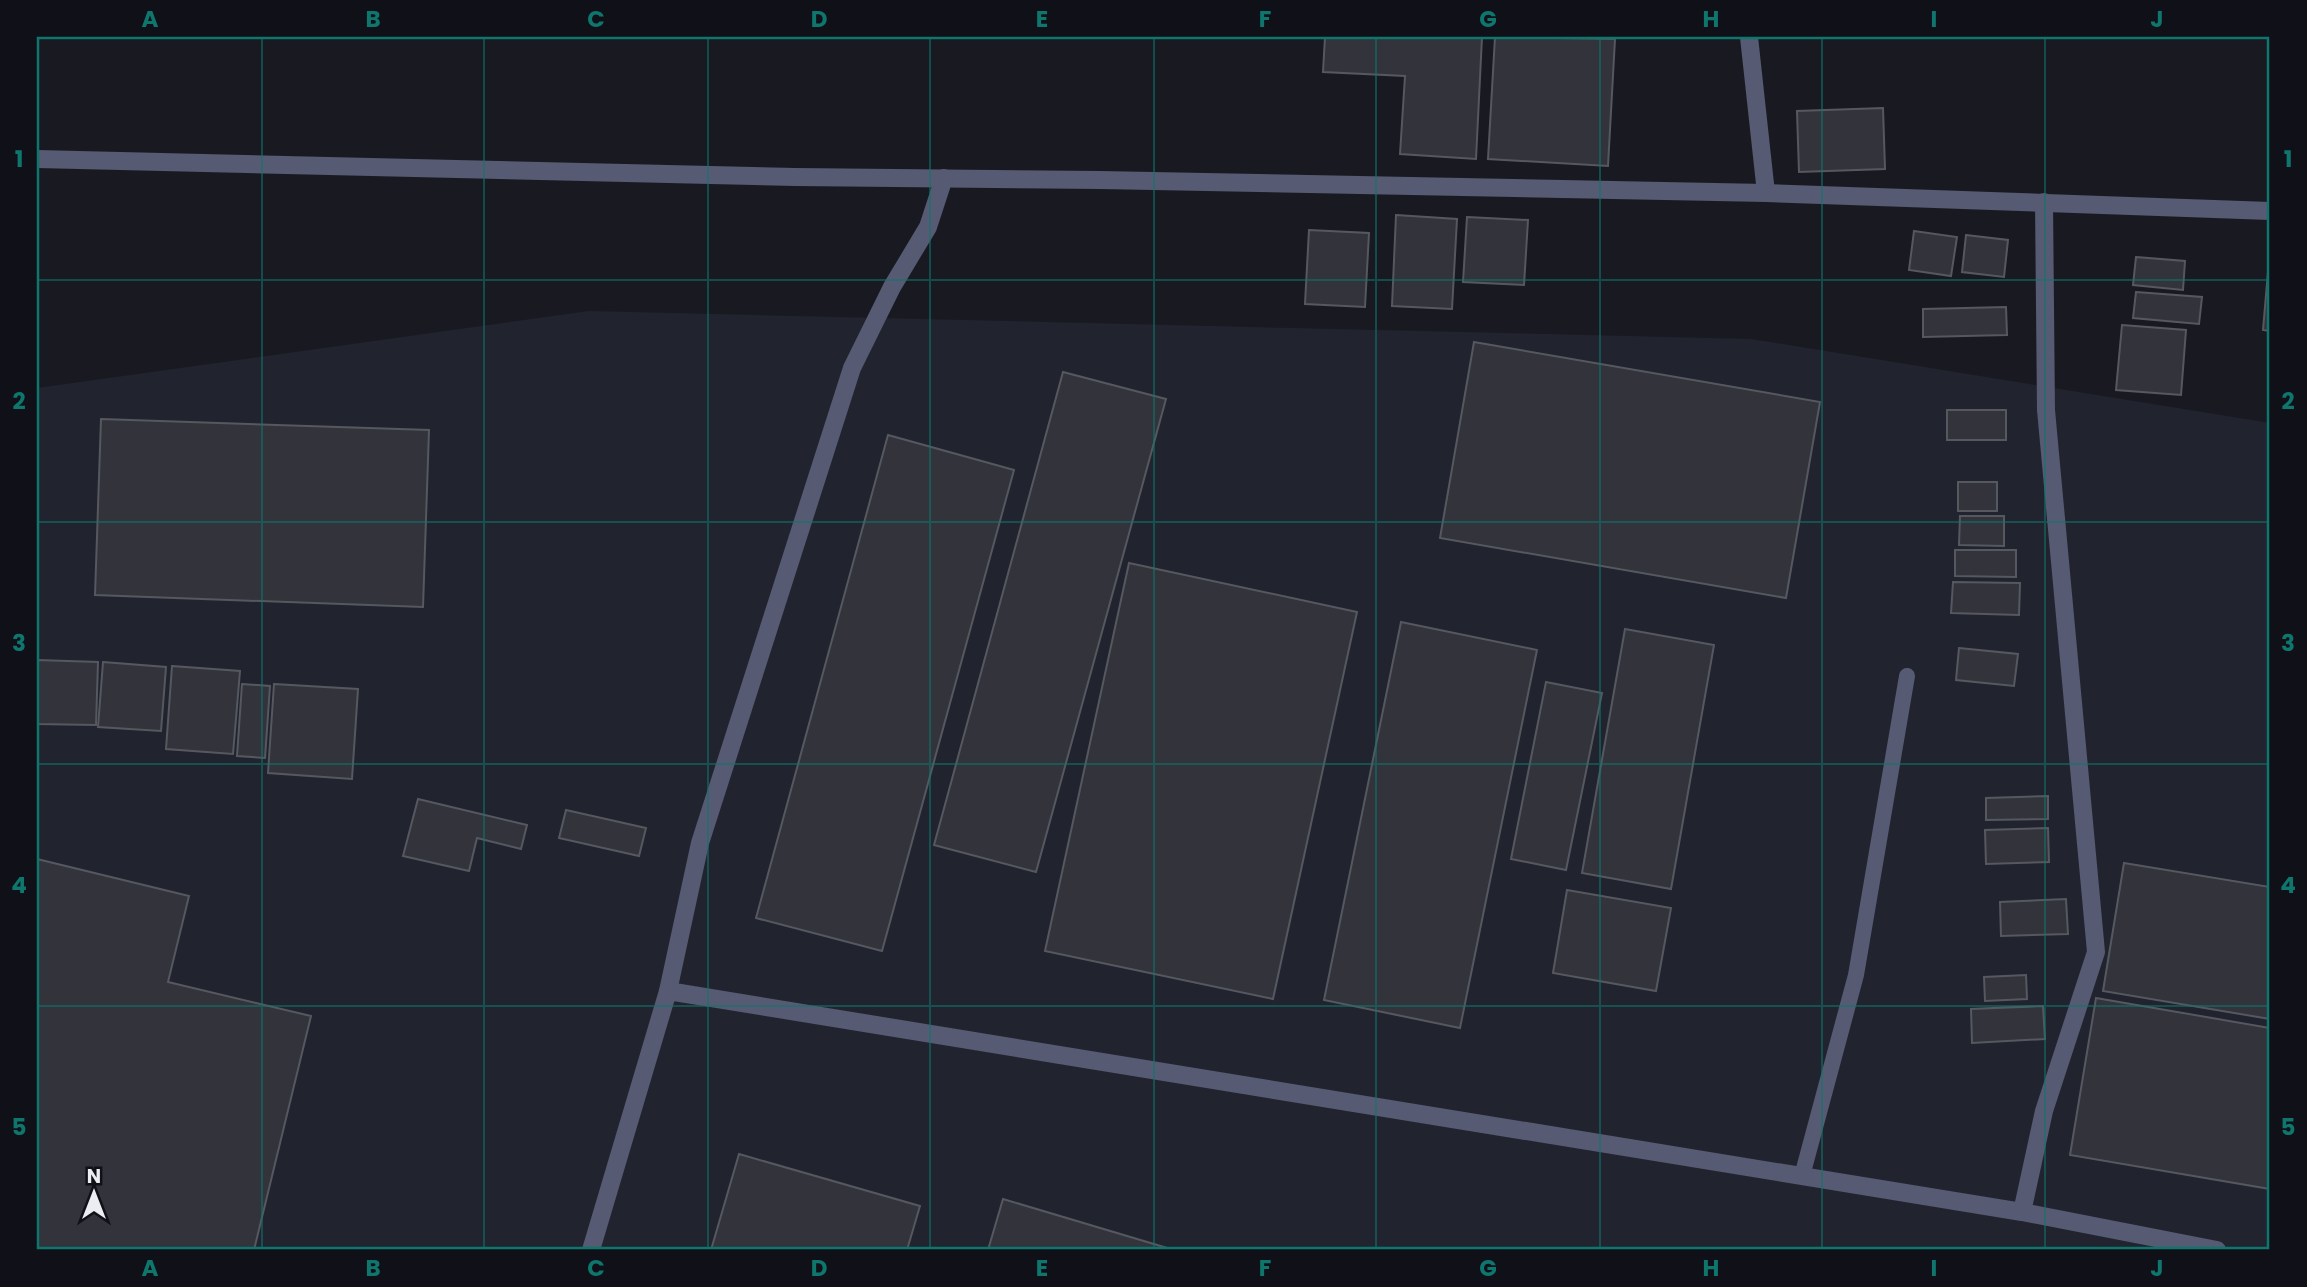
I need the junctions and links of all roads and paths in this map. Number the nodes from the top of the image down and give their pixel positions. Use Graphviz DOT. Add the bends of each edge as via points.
graph roads {
  1 [pos="1749,37"];
  2 [pos="37,159"];
  3 [pos="944,178"];
  4 [pos="1766,193"];
  5 [pos="2044,202"];
  6 [pos="2270,211"];
  7 [pos="1908,676"];
  8 [pos="668,991"];
  9 [pos="1802,1176"];
  10 [pos="2022,1212"];
  11 [pos="591,1250"];
  12 [pos="2217,1250"];
  1 -- 4 [label="street"];
  2 -- 3 [label="street"];
  3 -- 4 [label="street"];
  3 -- 8 [label="street" via="918,248 892,287 852,368 699,843"];
  4 -- 5 [label="street"];
  5 -- 6 [label="street"];
  5 -- 10 [label="street" via="2046,410 2096,952 2044,1111"];
  7 -- 9 [label="lane" via="1856,975"];
  8 -- 9 [label="street"];
  8 -- 11 [label="street"];
  9 -- 10 [label="street"];
  10 -- 12 [label="street"];
}
